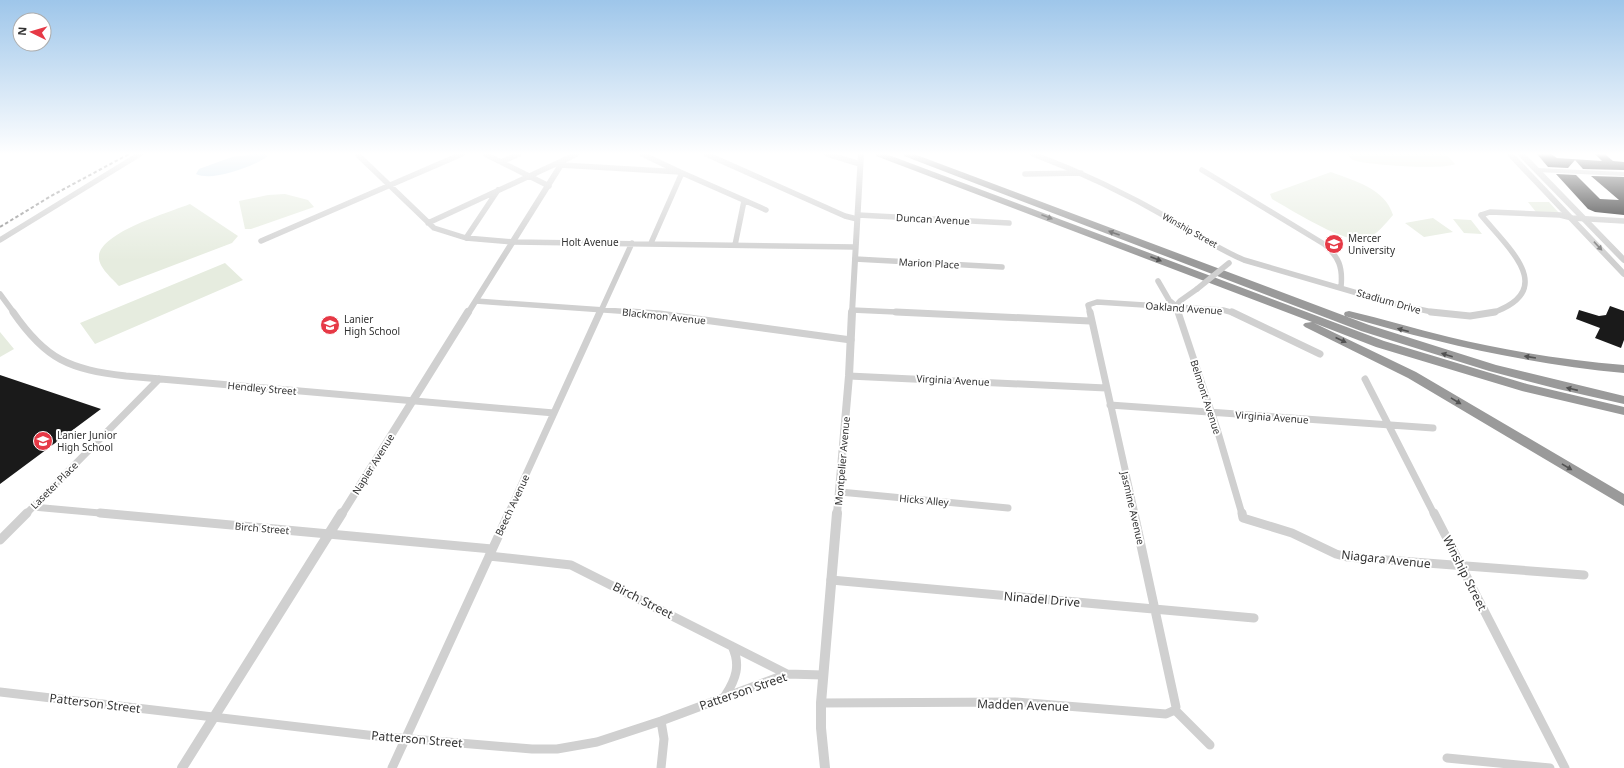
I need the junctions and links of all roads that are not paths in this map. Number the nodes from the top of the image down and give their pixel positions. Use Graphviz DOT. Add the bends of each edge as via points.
graph roads {
  1 [pos="82,190"];
  2 [pos="379,190"];
  3 [pos="395,190"];
  4 [pos="498,190"];
  5 [pos="547,190"];
  6 [pos="674,190"];
  7 [pos="719,190"];
  8 [pos="786,190"];
  9 [pos="859,190"];
  10 [pos="974,190"];
  11 [pos="1001,190"];
  12 [pos="1115,190"];
  13 [pos="1235,190"];
  14 [pos="1545,190"];
  15 [pos="1555,190"];
  16 [pos="744,201"];
  17 [pos="766,210"];
  18 [pos="858,217"];
  19 [pos="1572,218"];
  20 [pos="1584,219"];
  21 [pos="1624,221"];
  22 [pos="428,222"];
  23 [pos="1009,222"];
  24 [pos="466,238"];
  25 [pos="0,240"];
  26 [pos="261,240"];
  27 [pos="514,242"];
  28 [pos="632,243"];
  29 [pos="651,243"];
  30 [pos="1141,243"];
  31 [pos="735,245"];
  32 [pos="856,247"];
  33 [pos="1237,257"];
  34 [pos="855,259"];
  35 [pos="1624,260"];
  36 [pos="1002,267"];
  37 [pos="1624,274"];
  38 [pos="1158,281"];
  39 [pos="1217,282"];
  40 [pos="1341,287"];
  41 [pos="0,294"];
  42 [pos="476,301"];
  43 [pos="1088,306"];
  44 [pos="1176,306"];
  45 [pos="602,310"];
  46 [pos="852,310"];
  47 [pos="1090,321"];
  48 [pos="851,340"];
  49 [pos="1320,354"];
  50 [pos="1624,369"];
  51 [pos="849,376"];
  52 [pos="159,379"];
  53 [pos="1365,379"];
  54 [pos="1106,388"];
  55 [pos="1624,399"];
  56 [pos="414,401"];
  57 [pos="1110,406"];
  58 [pos="1624,411"];
  59 [pos="1211,412"];
  60 [pos="554,413"];
  61 [pos="1389,425"];
  62 [pos="1433,428"];
  63 [pos="840,492"];
  64 [pos="1624,501"];
  65 [pos="33,507"];
  66 [pos="1008,508"];
  67 [pos="1243,518"];
  68 [pos="329,534"];
  69 [pos="0,540"];
  70 [pos="490,553"];
  71 [pos="1462,566"];
  72 [pos="1584,575"];
  73 [pos="831,580"];
  74 [pos="1156,609"];
  75 [pos="1254,618"];
  76 [pos="732,646"];
  77 [pos="787,674"];
  78 [pos="823,675"];
  79 [pos="0,692"];
  80 [pos="725,696"];
  81 [pos="821,703"];
  82 [pos="1175,710"];
  83 [pos="214,716"];
  84 [pos="661,721"];
  85 [pos="406,738"];
  86 [pos="1210,745"];
  87 [pos="1447,758"];
  88 [pos="182,768"];
  89 [pos="392,768"];
  90 [pos="661,768"];
  91 [pos="825,768"];
  92 [pos="1550,768"];
  93 [pos="1565,768"];
  1 -- 25 [label="street"];
  2 -- 26 [label="street"];
  3 -- 22 [label="street, Holt Avenue"];
  4 -- 22 [label="street"];
  4 -- 24 [label="street"];
  5 -- 27 [label="street, Napier Avenue"];
  6 -- 29 [label="street"];
  7 -- 16 [label="street"];
  8 -- 18 [label="street, Duncan Avenue" via="845,216"];
  9 -- 18 [label="street, Montpelier Avenue"];
  10 -- 39 [label="highway, one-way"];
  30 -- 11 [label="highway, one-way"];
  12 -- 33 [label="street, Winship Street"];
  13 -- 40 [label="street" via="1332,250 1341,263"];
  14 -- 19 [label="street"];
  15 -- 20 [label="street"];
  16 -- 17 [label="street"];
  16 -- 31 [label="street"];
  18 -- 23 [label="street, Duncan Avenue"];
  18 -- 32 [label="street, Montpelier Avenue"];
  19 -- 20 [label="street, Stadium Drive"];
  19 -- 37 [label="street, one-way"];
  19 -- 40 [label="street, Stadium Drive" via="1564,220 1480,215 1520,263 1525,276 1523,294 1510,306 1497,311 1479,314 1437,313 1399,305"];
  20 -- 21 [label="street, Stadium Drive"];
  20 -- 35 [label="street"];
  22 -- 24 [label="street, Holt Avenue" via="444,232"];
  24 -- 27 [label="street, Holt Avenue"];
  27 -- 28 [label="street, Holt Avenue"];
  27 -- 42 [label="street, Napier Avenue"];
  28 -- 29 [label="street, Holt Avenue"];
  28 -- 45 [label="street, Beech Avenue"];
  29 -- 31 [label="street, Holt Avenue"];
  50 -- 30 [label="highway, one-way" via="1517,355 1407,331 1344,312 1206,262"];
  55 -- 30 [label="highway, one-way" via="1499,370 1416,345"];
  31 -- 32 [label="street, Holt Avenue"];
  32 -- 34 [label="street, Montpelier Avenue"];
  33 -- 40 [label="street, Stadium Drive"];
  33 -- 44 [label="street, bridge"];
  34 -- 36 [label="street, Marion Place"];
  34 -- 46 [label="street, Montpelier Avenue"];
  38 -- 44 [label="street, Belmont Avenue" via="1169,300"];
  39 -- 58 [label="highway" via="1380,344 1526,388"];
  39 -- 64 [label="highway, one-way" via="1412,376"];
  41 -- 52 [label="street, Hendley Street" via="35,341 51,354 97,372"];
  42 -- 45 [label="street, Blackmon Avenue"];
  42 -- 56 [label="street, Napier Avenue"];
  43 -- 44 [label="street, Oakland Avenue" via="1093,302"];
  43 -- 47 [label="street, Jasmine Avenue"];
  44 -- 49 [label="street, Oakland Avenue" via="1227,310"];
  44 -- 59 [label="street, Belmont Avenue"];
  45 -- 48 [label="street, Blackmon Avenue" via="660,314"];
  45 -- 60 [label="street, Beech Avenue"];
  46 -- 47 [label="street"];
  46 -- 48 [label="street, Montpelier Avenue"];
  47 -- 54 [label="street, Jasmine Avenue"];
  48 -- 51 [label="street, Montpelier Avenue"];
  51 -- 54 [label="street, Virginia Avenue"];
  51 -- 63 [label="street, Montpelier Avenue"];
  52 -- 56 [label="street, Hendley Street"];
  52 -- 65 [label="street, Laseter Place"];
  53 -- 61 [label="street, Winship Street"];
  54 -- 57 [label="street, Jasmine Avenue"];
  56 -- 60 [label="street, Hendley Street"];
  56 -- 68 [label="street, Napier Avenue"];
  57 -- 59 [label="street, Virginia Avenue"];
  57 -- 74 [label="street, Jasmine Avenue"];
  59 -- 61 [label="street, Virginia Avenue"];
  59 -- 67 [label="street, Belmont Avenue"];
  60 -- 70 [label="street, Beech Avenue"];
  61 -- 62 [label="street, Virginia Avenue"];
  61 -- 71 [label="street, Winship Street"];
  63 -- 66 [label="street, Hicks Alley"];
  63 -- 73 [label="street, Montpelier Avenue"];
  65 -- 68 [label="street, Birch Street"];
  65 -- 69 [label="street, Laseter Place"];
  67 -- 71 [label="street, Niagara Avenue" via="1292,533 1347,557"];
  68 -- 70 [label="street, Birch Street"];
  68 -- 83 [label="street, Napier Avenue"];
  70 -- 76 [label="street, Birch Street" via="571,565"];
  70 -- 85 [label="street, Beech Avenue"];
  71 -- 72 [label="street, Niagara Avenue"];
  71 -- 93 [label="street, Winship Street"];
  73 -- 74 [label="street, Ninadel Drive"];
  73 -- 78 [label="street, Montpelier Avenue"];
  74 -- 75 [label="street, Ninadel Drive"];
  74 -- 82 [label="street, Jasmine Avenue" via="1175,699"];
  76 -- 77 [label="street, Birch Street"];
  76 -- 80 [label="street" via="738,661 736,678"];
  77 -- 78 [label="street, Patterson Street"];
  77 -- 80 [label="street, Patterson Street"];
  78 -- 81 [label="street, Montpelier Avenue"];
  79 -- 83 [label="street, Patterson Street"];
  80 -- 84 [label="street, Patterson Street"];
  81 -- 82 [label="street, Madden Avenue" via="1015,702 1166,714"];
  81 -- 91 [label="street, Montpelier Avenue"];
  82 -- 86 [label="street"];
  83 -- 85 [label="street, Patterson Street"];
  83 -- 88 [label="street, Napier Avenue"];
  84 -- 85 [label="street, Patterson Street" via="597,742 557,749"];
  84 -- 90 [label="street" via="664,739"];
  85 -- 89 [label="street, Beech Avenue"];
  87 -- 92 [label="street"];
}
